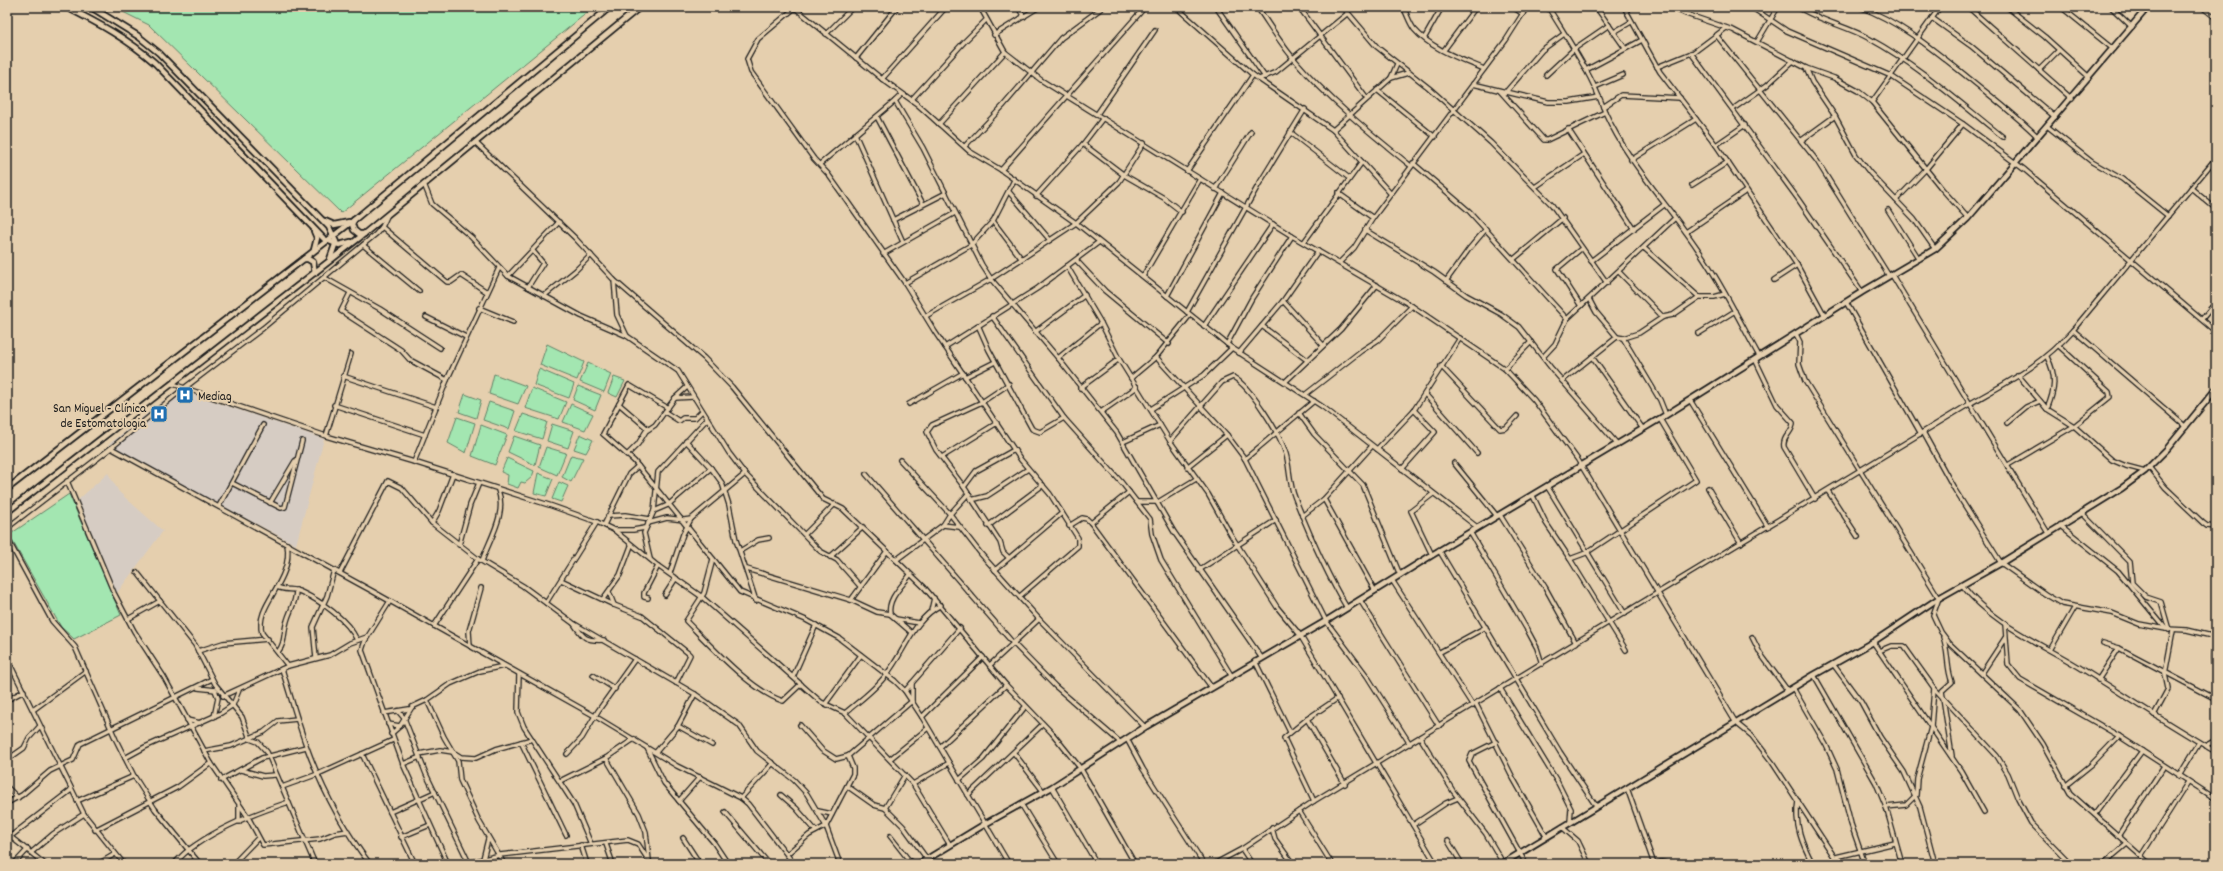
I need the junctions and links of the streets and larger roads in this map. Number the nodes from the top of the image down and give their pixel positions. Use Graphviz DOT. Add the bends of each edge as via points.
graph roads {
  1 [pos="66,7"];
  2 [pos="91,7"];
  3 [pos="610,7"];
  4 [pos="640,7"];
  5 [pos="795,7"];
  6 [pos="852,7"];
  7 [pos="897,7"];
  8 [pos="946,7"];
  9 [pos="980,7"];
  10 [pos="1018,7"];
  11 [pos="1038,7"];
  12 [pos="1102,7"];
  13 [pos="1145,7"];
  14 [pos="1176,7"];
  15 [pos="1216,7"];
  16 [pos="1257,7"];
  17 [pos="1299,7"];
  18 [pos="1343,7"];
  19 [pos="1442,7"];
  20 [pos="1476,7"];
  21 [pos="1513,7"];
  22 [pos="1527,7"];
  23 [pos="1548,7"];
  24 [pos="1596,7"];
  25 [pos="1624,7"];
  26 [pos="1671,7"];
  27 [pos="1751,7"];
  28 [pos="1778,7"];
  29 [pos="1798,7"];
  30 [pos="1860,7"];
  31 [pos="1940,7"];
  32 [pos="1968,7"];
  33 [pos="2007,7"];
  34 [pos="2061,7"];
  35 [pos="2111,7"];
  36 [pos="2148,7"];
  37 [pos="2202,7"];
  38 [pos="1404,8"];
  39 [pos="1348,13"];
  40 [pos="1523,14"];
  41 [pos="1024,17"];
  42 [pos="1932,18"];
  43 [pos="2216,18"];
  44 [pos="1770,19"];
  45 [pos="986,20"];
  46 [pos="1631,22"];
  47 [pos="1609,25"];
  48 [pos="2132,27"];
  49 [pos="1726,28"];
  50 [pos="1155,30"];
  51 [pos="1614,32"];
  52 [pos="826,34"];
  53 [pos="1564,34"];
  54 [pos="994,35"];
  55 [pos="1717,36"];
  56 [pos="1320,37"];
  57 [pos="1424,37"];
  58 [pos="1917,39"];
  59 [pos="1642,40"];
  60 [pos="1757,42"];
  61 [pos="1625,48"];
  62 [pos="1574,49"];
  63 [pos="2113,49"];
  64 [pos="1444,50"];
  65 [pos="2059,50"];
  66 [pos="1005,52"];
  67 [pos="1691,53"];
  68 [pos="856,58"];
  69 [pos="1293,58"];
  70 [pos="1902,59"];
  71 [pos="1793,61"];
  72 [pos="1397,64"];
  73 [pos="1657,67"];
  74 [pos="1806,68"];
  75 [pos="1484,69"];
  76 [pos="1586,70"];
  77 [pos="2040,70"];
  78 [pos="1031,73"];
  79 [pos="1408,73"];
  80 [pos="1253,75"];
  81 [pos="1546,75"];
  82 [pos="1623,75"];
  83 [pos="1891,76"];
  84 [pos="1265,77"];
  85 [pos="2089,77"];
  86 [pos="1391,78"];
  87 [pos="882,79"];
  88 [pos="1259,79"];
  89 [pos="1473,84"];
  90 [pos="1595,87"];
  91 [pos="1377,90"];
  92 [pos="1759,90"];
  93 [pos="1500,91"];
  94 [pos="1506,93"];
  95 [pos="902,94"];
  96 [pos="1066,96"];
  97 [pos="1599,97"];
  98 [pos="1680,98"];
  99 [pos="912,99"];
  100 [pos="1368,99"];
  101 [pos="2072,99"];
  102 [pos="895,101"];
  103 [pos="1872,102"];
  104 [pos="1604,108"];
  105 [pos="1305,109"];
  106 [pos="1733,109"];
  107 [pos="1453,110"];
  108 [pos="1605,112"];
  109 [pos="1097,114"];
  110 [pos="1351,115"];
  111 [pos="1835,116"];
  112 [pos="877,117"];
  113 [pos="2055,117"];
  114 [pos="1103,118"];
  115 [pos="1696,119"];
  116 [pos="939,124"];
  117 [pos="1963,124"];
  118 [pos="1745,125"];
  119 [pos="2047,126"];
  120 [pos="1568,129"];
  121 [pos="1333,130"];
  122 [pos="1251,132"];
  123 [pos="1290,132"];
  124 [pos="855,134"];
  125 [pos="1434,137"];
  126 [pos="2003,137"];
  127 [pos="2038,137"];
  128 [pos="1802,140"];
  129 [pos="476,143"];
  130 [pos="1144,143"];
  131 [pos="1083,144"];
  132 [pos="1716,145"];
  133 [pos="965,146"];
  134 [pos="1584,154"];
  135 [pos="2216,158"];
  136 [pos="1631,160"];
  137 [pos="1362,162"];
  138 [pos="1728,162"];
  139 [pos="2016,163"];
  140 [pos="820,164"];
  141 [pos="1412,164"];
  142 [pos="1926,169"];
  143 [pos="1001,170"];
  144 [pos="1187,171"];
  145 [pos="1124,176"];
  146 [pos="1349,178"];
  147 [pos="1200,179"];
  148 [pos="1014,180"];
  149 [pos="424,184"];
  150 [pos="1692,186"];
  151 [pos="1535,187"];
  152 [pos="2191,188"];
  153 [pos="1215,189"];
  154 [pos="1746,191"];
  155 [pos="1009,192"];
  156 [pos="946,193"];
  157 [pos="1223,193"];
  158 [pos="1338,193"];
  159 [pos="1391,194"];
  160 [pos="1036,196"];
  161 [pos="1896,200"];
  162 [pos="923,204"];
  163 [pos="1664,205"];
  164 [pos="1246,207"];
  165 [pos="2216,209"];
  166 [pos="1888,210"];
  167 [pos="1182,212"];
  168 [pos="955,213"];
  169 [pos="388,214"];
  170 [pos="2168,216"];
  171 [pos="319,217"];
  172 [pos="1373,218"];
  173 [pos="1563,218"];
  174 [pos="1675,218"];
  175 [pos="1968,218"];
  176 [pos="354,220"];
  177 [pos="893,220"];
  178 [pos="993,221"];
  179 [pos="559,222"];
  180 [pos="310,224"];
  181 [pos="1076,224"];
  182 [pos="1273,224"];
  183 [pos="382,227"];
  184 [pos="1486,229"];
  185 [pos="1634,229"];
  186 [pos="1365,230"];
  187 [pos="1686,232"];
  188 [pos="365,233"];
  189 [pos="334,235"];
  190 [pos="1292,236"];
  191 [pos="359,238"];
  192 [pos="1050,240"];
  193 [pos="327,241"];
  194 [pos="903,242"];
  195 [pos="1099,242"];
  196 [pos="1304,242"];
  197 [pos="335,244"];
  198 [pos="363,245"];
  199 [pos="971,246"];
  200 [pos="1582,248"];
  201 [pos="1644,248"];
  202 [pos="1935,249"];
  203 [pos="533,251"];
  204 [pos="1318,251"];
  205 [pos="591,254"];
  206 [pos="883,254"];
  207 [pos="310,255"];
  208 [pos="1021,258"];
  209 [pos="1514,259"];
  210 [pos="1919,259"];
  211 [pos="304,260"];
  212 [pos="1076,260"];
  213 [pos="2131,260"];
  214 [pos="1591,261"];
  215 [pos="1339,263"];
  216 [pos="327,264"];
  217 [pos="1797,265"];
  218 [pos="1067,266"];
  219 [pos="499,268"];
  220 [pos="1619,272"];
  221 [pos="315,273"];
  222 [pos="1891,275"];
  223 [pos="508,276"];
  224 [pos="1143,276"];
  225 [pos="325,278"];
  226 [pos="991,279"];
  227 [pos="614,280"];
  228 [pos="1774,280"];
  229 [pos="1446,281"];
  230 [pos="905,283"];
  231 [pos="1607,283"];
  232 [pos="1377,286"];
  233 [pos="528,287"];
  234 [pos="419,291"];
  235 [pos="486,292"];
  236 [pos="1862,292"];
  237 [pos="350,293"];
  238 [pos="1726,294"];
  239 [pos="1085,295"];
  240 [pos="544,296"];
  241 [pos="1167,296"];
  242 [pos="1699,297"];
  243 [pos="1589,299"];
  244 [pos="1283,301"];
  245 [pos="1846,302"];
  246 [pos="2216,302"];
  247 [pos="1012,305"];
  248 [pos="1412,306"];
  249 [pos="1582,306"];
  250 [pos="479,308"];
  251 [pos="1734,311"];
  252 [pos="1188,313"];
  253 [pos="426,316"];
  254 [pos="926,316"];
  255 [pos="992,316"];
  256 [pos="1825,316"];
  257 [pos="1663,317"];
  258 [pos="1567,319"];
  259 [pos="2202,319"];
  260 [pos="513,322"];
  261 [pos="1101,323"];
  262 [pos="978,325"];
  263 [pos="1204,326"];
  264 [pos="1262,326"];
  265 [pos="2073,330"];
  266 [pos="1036,332"];
  267 [pos="2216,332"];
  268 [pos="1698,334"];
  269 [pos="1796,334"];
  270 [pos="627,336"];
  271 [pos="466,337"];
  272 [pos="1617,337"];
  273 [pos="1460,338"];
  274 [pos="1623,338"];
  275 [pos="1531,342"];
  276 [pos="1169,344"];
  277 [pos="1227,344"];
  278 [pos="1323,345"];
  279 [pos="2059,346"];
  280 [pos="945,347"];
  281 [pos="440,348"];
  282 [pos="1232,348"];
  283 [pos="1239,353"];
  284 [pos="351,354"];
  285 [pos="1156,357"];
  286 [pos="1543,357"];
  287 [pos="1592,357"];
  288 [pos="1058,358"];
  289 [pos="1757,358"];
  290 [pos="2047,358"];
  291 [pos="1119,360"];
  292 [pos="1307,360"];
  293 [pos="995,362"];
  294 [pos="1442,366"];
  295 [pos="1505,368"];
  296 [pos="963,373"];
  297 [pos="2018,375"];
  298 [pos="343,376"];
  299 [pos="965,378"];
  300 [pos="1131,378"];
  301 [pos="447,380"];
  302 [pos="1286,381"];
  303 [pos="1562,381"];
  304 [pos="173,384"];
  305 [pos="1009,384"];
  306 [pos="686,387"];
  307 [pos="1137,387"];
  308 [pos="1080,388"];
  309 [pos="1185,388"];
  310 [pos="183,389"];
  311 [pos="2216,389"];
  312 [pos="1306,394"];
  313 [pos="1425,394"];
  314 [pos="675,398"];
  315 [pos="693,398"];
  316 [pos="1690,400"];
  317 [pos="1314,401"];
  318 [pos="2040,401"];
  319 [pos="982,402"];
  320 [pos="1970,403"];
  321 [pos="619,404"];
  322 [pos="909,404"];
  323 [pos="334,405"];
  324 [pos="1201,406"];
  325 [pos="436,407"];
  326 [pos="668,408"];
  327 [pos="1151,409"];
  328 [pos="2047,409"];
  329 [pos="1414,410"];
  330 [pos="702,411"];
  331 [pos="665,412"];
  332 [pos="1101,412"];
  333 [pos="1299,413"];
  334 [pos="1666,415"];
  335 [pos="1518,416"];
  336 [pos="1064,418"];
  337 [pos="707,419"];
  338 [pos="1660,419"];
  339 [pos="2007,423"];
  340 [pos="997,424"];
  341 [pos="1160,425"];
  342 [pos="263,426"];
  343 [pos="2074,426"];
  344 [pos="2186,427"];
  345 [pos="648,429"];
  346 [pos="1643,430"];
  347 [pos="1275,432"];
  348 [pos="1922,433"];
  349 [pos="425,435"];
  350 [pos="1227,435"];
  351 [pos="326,436"];
  352 [pos="302,441"];
  353 [pos="686,441"];
  354 [pos="1170,441"];
  355 [pos="1122,442"];
  356 [pos="1618,445"];
  357 [pos="1372,446"];
  358 [pos="111,448"];
  359 [pos="1378,449"];
  360 [pos="1014,450"];
  361 [pos="1477,453"];
  362 [pos="628,454"];
  363 [pos="298,457"];
  364 [pos="942,457"];
  365 [pos="1244,458"];
  366 [pos="900,460"];
  367 [pos="414,462"];
  368 [pos="1454,463"];
  369 [pos="2008,465"];
  370 [pos="638,466"];
  371 [pos="1582,466"];
  372 [pos="1188,467"];
  373 [pos="2149,467"];
  374 [pos="712,468"];
  375 [pos="1028,469"];
  376 [pos="1402,469"];
  377 [pos="1348,471"];
  378 [pos="1860,471"];
  379 [pos="2145,471"];
  380 [pos="453,474"];
  381 [pos="745,474"];
  382 [pos="866,474"];
  383 [pos="656,477"];
  384 [pos="1196,479"];
  385 [pos="649,480"];
  386 [pos="68,482"];
  387 [pos="232,483"];
  388 [pos="479,483"];
  389 [pos="1043,485"];
  390 [pos="1547,486"];
  391 [pos="964,487"];
  392 [pos="1708,488"];
  393 [pos="7,489"];
  394 [pos="498,490"];
  395 [pos="1828,491"];
  396 [pos="657,492"];
  397 [pos="725,492"];
  398 [pos="1129,492"];
  399 [pos="968,494"];
  400 [pos="1433,494"];
  401 [pos="1533,496"];
  402 [pos="1324,499"];
  403 [pos="1815,499"];
  404 [pos="972,500"];
  405 [pos="1137,502"];
  406 [pos="1158,502"];
  407 [pos="270,503"];
  408 [pos="835,504"];
  409 [pos="668,505"];
  410 [pos="219,506"];
  411 [pos="654,511"];
  412 [pos="7,512"];
  413 [pos="2081,512"];
  414 [pos="1062,513"];
  415 [pos="950,514"];
  416 [pos="1498,515"];
  417 [pos="608,516"];
  418 [pos="1302,516"];
  419 [pos="691,519"];
  420 [pos="680,520"];
  421 [pos="1276,520"];
  422 [pos="649,521"];
  423 [pos="597,522"];
  424 [pos="432,523"];
  425 [pos="1091,523"];
  426 [pos="604,525"];
  427 [pos="943,525"];
  428 [pos="2060,525"];
  429 [pos="988,526"];
  430 [pos="1070,526"];
  431 [pos="686,527"];
  432 [pos="863,527"];
  433 [pos="959,527"];
  434 [pos="1477,527"];
  435 [pos="1768,527"];
  436 [pos="2216,527"];
  437 [pos="7,528"];
  438 [pos="645,528"];
  439 [pos="614,530"];
  440 [pos="1470,532"];
  441 [pos="1620,532"];
  442 [pos="2048,532"];
  443 [pos="805,534"];
  444 [pos="1858,537"];
  445 [pos="7,538"];
  446 [pos="769,538"];
  447 [pos="923,540"];
  448 [pos="1741,543"];
  449 [pos="287,544"];
  450 [pos="459,545"];
  451 [pos="1238,545"];
  452 [pos="631,546"];
  453 [pos="1439,550"];
  454 [pos="740,551"];
  455 [pos="887,551"];
  456 [pos="1586,553"];
  457 [pos="1432,555"];
  458 [pos="830,557"];
  459 [pos="1008,557"];
  460 [pos="650,559"];
  461 [pos="713,559"];
  462 [pos="1570,559"];
  463 [pos="480,560"];
  464 [pos="896,560"];
  465 [pos="2001,563"];
  466 [pos="658,566"];
  467 [pos="747,569"];
  468 [pos="334,570"];
  469 [pos="994,570"];
  470 [pos="1199,570"];
  471 [pos="137,572"];
  472 [pos="340,573"];
  473 [pos="670,573"];
  474 [pos="910,574"];
  475 [pos="1400,575"];
  476 [pos="676,578"];
  477 [pos="561,580"];
  478 [pos="1392,580"];
  479 [pos="860,586"];
  480 [pos="1962,586"];
  481 [pos="277,587"];
  482 [pos="481,588"];
  483 [pos="296,590"];
  484 [pos="1375,591"];
  485 [pos="609,592"];
  486 [pos="1657,594"];
  487 [pos="665,595"];
  488 [pos="1020,596"];
  489 [pos="702,597"];
  490 [pos="648,598"];
  491 [pos="934,598"];
  492 [pos="1939,598"];
  493 [pos="603,599"];
  494 [pos="852,600"];
  495 [pos="1360,600"];
  496 [pos="160,601"];
  497 [pos="390,601"];
  498 [pos="756,601"];
  499 [pos="546,603"];
  500 [pos="323,605"];
  501 [pos="614,605"];
  502 [pos="941,605"];
  503 [pos="2075,607"];
  504 [pos="1347,608"];
  505 [pos="930,611"];
  506 [pos="890,614"];
  507 [pos="1625,614"];
  508 [pos="128,619"];
  509 [pos="895,619"];
  510 [pos="1040,619"];
  511 [pos="1326,620"];
  512 [pos="573,623"];
  513 [pos="919,623"];
  514 [pos="1609,623"];
  515 [pos="2005,624"];
  516 [pos="816,625"];
  517 [pos="434,626"];
  518 [pos="1486,627"];
  519 [pos="960,628"];
  520 [pos="2169,630"];
  521 [pos="1941,632"];
  522 [pos="912,633"];
  523 [pos="1300,635"];
  524 [pos="2215,636"];
  525 [pos="367,637"];
  526 [pos="1752,637"];
  527 [pos="2005,638"];
  528 [pos="268,640"];
  529 [pos="357,640"];
  530 [pos="605,640"];
  531 [pos="1873,642"];
  532 [pos="1013,643"];
  533 [pos="1576,643"];
  534 [pos="2103,643"];
  535 [pos="470,646"];
  536 [pos="2119,648"];
  537 [pos="198,650"];
  538 [pos="1626,650"];
  539 [pos="2050,650"];
  540 [pos="1880,651"];
  541 [pos="278,652"];
  542 [pos="1440,652"];
  543 [pos="861,655"];
  544 [pos="983,657"];
  545 [pos="1262,657"];
  546 [pos="7,658"];
  547 [pos="316,658"];
  548 [pos="490,658"];
  549 [pos="635,658"];
  550 [pos="1255,660"];
  551 [pos="990,664"];
  552 [pos="1542,664"];
  553 [pos="1833,664"];
  554 [pos="288,666"];
  555 [pos="504,666"];
  556 [pos="491,668"];
  557 [pos="282,669"];
  558 [pos="86,671"];
  559 [pos="1982,673"];
  560 [pos="519,674"];
  561 [pos="593,674"];
  562 [pos="887,674"];
  563 [pos="2165,674"];
  564 [pos="1231,675"];
  565 [pos="1814,675"];
  566 [pos="793,677"];
  567 [pos="1516,679"];
  568 [pos="212,680"];
  569 [pos="2098,680"];
  570 [pos="676,683"];
  571 [pos="912,683"];
  572 [pos="801,684"];
  573 [pos="1006,685"];
  574 [pos="197,687"];
  575 [pos="1212,688"];
  576 [pos="1500,688"];
  577 [pos="1793,688"];
  578 [pos="1934,688"];
  579 [pos="615,689"];
  580 [pos="217,690"];
  581 [pos="239,690"];
  582 [pos="24,691"];
  583 [pos="905,691"];
  584 [pos="1788,691"];
  585 [pos="2216,693"];
  586 [pos="695,694"];
  587 [pos="223,696"];
  588 [pos="1942,697"];
  589 [pos="174,698"];
  590 [pos="1338,698"];
  591 [pos="2216,699"];
  592 [pos="7,700"];
  593 [pos="427,700"];
  594 [pos="912,701"];
  595 [pos="826,704"];
  596 [pos="233,705"];
  597 [pos="1475,705"];
  598 [pos="1025,707"];
  599 [pos="409,709"];
  600 [pos="33,710"];
  601 [pos="398,711"];
  602 [pos="384,713"];
  603 [pos="845,714"];
  604 [pos="2154,715"];
  605 [pos="594,716"];
  606 [pos="214,717"];
  607 [pos="922,717"];
  608 [pos="297,718"];
  609 [pos="404,718"];
  610 [pos="1307,719"];
  611 [pos="186,720"];
  612 [pos="200,723"];
  613 [pos="1736,723"];
  614 [pos="388,724"];
  615 [pos="1043,724"];
  616 [pos="800,725"];
  617 [pos="40,726"];
  618 [pos="400,726"];
  619 [pos="678,726"];
  620 [pos="1439,726"];
  621 [pos="191,727"];
  622 [pos="1145,727"];
  623 [pos="1931,727"];
  624 [pos="111,728"];
  625 [pos="928,728"];
  626 [pos="1290,732"];
  627 [pos="391,734"];
  628 [pos="2119,736"];
  629 [pos="869,737"];
  630 [pos="1420,737"];
  631 [pos="250,739"];
  632 [pos="532,739"];
  633 [pos="634,739"];
  634 [pos="1127,739"];
  635 [pos="394,740"];
  636 [pos="2216,740"];
  637 [pos="521,742"];
  638 [pos="1496,742"];
  639 [pos="2199,742"];
  640 [pos="1121,743"];
  641 [pos="1410,744"];
  642 [pos="712,745"];
  643 [pos="646,746"];
  644 [pos="2205,746"];
  645 [pos="306,747"];
  646 [pos="940,747"];
  647 [pos="204,751"];
  648 [pos="2142,751"];
  649 [pos="453,752"];
  650 [pos="656,752"];
  651 [pos="2216,752"];
  652 [pos="1014,753"];
  653 [pos="362,754"];
  654 [pos="567,754"];
  655 [pos="419,756"];
  656 [pos="848,756"];
  657 [pos="269,757"];
  658 [pos="125,758"];
  659 [pos="606,758"];
  660 [pos="1952,758"];
  661 [pos="890,759"];
  662 [pos="7,760"];
  663 [pos="211,762"];
  664 [pos="949,763"];
  665 [pos="403,764"];
  666 [pos="773,764"];
  667 [pos="1376,764"];
  668 [pos="60,765"];
  669 [pos="2164,766"];
  670 [pos="1081,769"];
  671 [pos="241,770"];
  672 [pos="318,774"];
  673 [pos="275,775"];
  674 [pos="905,775"];
  675 [pos="134,776"];
  676 [pos="2179,776"];
  677 [pos="700,777"];
  678 [pos="221,780"];
  679 [pos="959,780"];
  680 [pos="560,781"];
  681 [pos="2188,782"];
  682 [pos="913,784"];
  683 [pos="1345,784"];
  684 [pos="847,786"];
  685 [pos="2065,786"];
  686 [pos="7,787"];
  687 [pos="282,787"];
  688 [pos="1052,787"];
  689 [pos="1627,788"];
  690 [pos="71,790"];
  691 [pos="1043,791"];
  692 [pos="435,792"];
  693 [pos="781,795"];
  694 [pos="968,795"];
  695 [pos="1916,795"];
  696 [pos="18,798"];
  697 [pos="741,798"];
  698 [pos="1458,798"];
  699 [pos="419,799"];
  700 [pos="2216,799"];
  701 [pos="77,801"];
  702 [pos="679,801"];
  703 [pos="1314,801"];
  704 [pos="1798,801"];
  705 [pos="150,802"];
  706 [pos="289,802"];
  707 [pos="7,803"];
  708 [pos="1021,804"];
  709 [pos="238,806"];
  710 [pos="1596,806"];
  711 [pos="1886,806"];
  712 [pos="885,808"];
  713 [pos="818,811"];
  714 [pos="1299,811"];
  715 [pos="390,812"];
  716 [pos="725,812"];
  717 [pos="1984,812"];
  718 [pos="84,814"];
  719 [pos="832,814"];
  720 [pos="2095,814"];
  721 [pos="248,817"];
  722 [pos="239,822"];
  723 [pos="1570,822"];
  724 [pos="984,824"];
  725 [pos="430,825"];
  726 [pos="826,826"];
  727 [pos="1413,826"];
  728 [pos="1562,827"];
  729 [pos="1272,828"];
  730 [pos="96,830"];
  731 [pos="348,831"];
  732 [pos="816,831"];
  733 [pos="7,834"];
  734 [pos="566,835"];
  735 [pos="11,836"];
  736 [pos="890,836"];
  737 [pos="1546,836"];
  738 [pos="2118,836"];
  739 [pos="401,837"];
  740 [pos="258,838"];
  741 [pos="683,838"];
  742 [pos="303,839"];
  743 [pos="488,839"];
  744 [pos="1448,841"];
  745 [pos="1895,843"];
  746 [pos="591,844"];
  747 [pos="606,844"];
  748 [pos="2127,844"];
  749 [pos="950,845"];
  750 [pos="581,846"];
  751 [pos="1242,848"];
  752 [pos="28,849"];
  753 [pos="189,849"];
  754 [pos="32,852"];
  755 [pos="1520,853"];
  756 [pos="1861,853"];
  757 [pos="115,854"];
  758 [pos="787,854"];
  759 [pos="500,855"];
  760 [pos="2141,856"];
  761 [pos="1836,857"];
  762 [pos="482,859"];
  763 [pos="927,859"];
  764 [pos="2145,860"];
  765 [pos="469,863"];
  766 [pos="650,863"];
  767 [pos="14,864"];
  768 [pos="45,864"];
  769 [pos="98,864"];
  770 [pos="124,864"];
  771 [pos="174,864"];
  772 [pos="200,864"];
  773 [pos="234,864"];
  774 [pos="314,864"];
  775 [pos="370,864"];
  776 [pos="415,864"];
  777 [pos="448,864"];
  778 [pos="464,864"];
  779 [pos="504,864"];
  780 [pos="587,864"];
  781 [pos="614,864"];
  782 [pos="700,864"];
  783 [pos="728,864"];
  784 [pos="768,864"];
  785 [pos="794,864"];
  786 [pos="840,864"];
  787 [pos="912,864"];
  788 [pos="919,864"];
  789 [pos="1009,864"];
  790 [pos="1058,864"];
  791 [pos="1096,864"];
  792 [pos="1135,864"];
  793 [pos="1204,864"];
  794 [pos="1214,864"];
  795 [pos="1252,864"];
  796 [pos="1293,864"];
  797 [pos="1332,864"];
  798 [pos="1436,864"];
  799 [pos="1462,864"];
  800 [pos="1503,864"];
  801 [pos="1526,864"];
  802 [pos="1589,864"];
  803 [pos="1655,864"];
  804 [pos="1672,864"];
  805 [pos="1814,864"];
  806 [pos="1839,864"];
  807 [pos="1865,864"];
  808 [pos="1902,864"];
  809 [pos="1935,864"];
  810 [pos="2071,864"];
  811 [pos="2103,864"];
  812 [pos="2142,864"];
  813 [pos="2150,864"];
  1 -- 180 [label="street" via="125,40 155,63"];
  2 -- 171 [label="street" via="149,44"];
  3 -- 176 [label="street"];
  4 -- 129 [label="street"];
  5 -- 52 [label="street"];
  5 -- 140 [label="street" via="755,42 747,59 747,66 754,80"];
  6 -- 52 [label="street"];
  7 -- 68 [label="street"];
  8 -- 87 [label="street"];
  9 -- 45 [label="street"];
  10 -- 41 [label="street"];
  11 -- 41 [label="street"];
  12 -- 78 [label="street" via="1068,32"];
  13 -- 96 [label="street"];
  14 -- 80 [label="street"];
  15 -- 84 [label="street"];
  16 -- 69 [label="street"];
  17 -- 56 [label="street"];
  18 -- 39 [label="street"];
  19 -- 57 [label="street"];
  20 -- 64 [label="street"];
  21 -- 40 [label="street"];
  22 -- 40 [label="street"];
  23 -- 53 [label="street"];
  24 -- 47 [label="street"];
  25 -- 46 [label="street"];
  26 -- 49 [label="street"];
  27 -- 44 [label="street"];
  28 -- 44 [label="street"];
  29 -- 70 [label="street" via="1815,17 1870,39"];
  30 -- 58 [label="street"];
  31 -- 42 [label="street"];
  32 -- 77 [label="street"];
  33 -- 65 [label="street"];
  34 -- 63 [label="street"];
  35 -- 48 [label="street"];
  36 -- 48 [label="street"];
  37 -- 43 [label="street"];
  38 -- 57 [label="street" via="1414,29"];
  39 -- 56 [label="street"];
  39 -- 72 [label="street" via="1377,47"];
  40 -- 75 [label="street"];
  41 -- 54 [label="street"];
  42 -- 58 [label="street"];
  42 -- 113 [label="street" via="1972,46"];
  44 -- 60 [label="street"];
  44 -- 83 [label="street" via="1787,32"];
  45 -- 54 [label="street"];
  45 -- 99 [label="street"];
  46 -- 51 [label="street"];
  46 -- 59 [label="street"];
  47 -- 51 [label="street"];
  47 -- 62 [label="street"];
  48 -- 63 [label="street"];
  49 -- 55 [label="street"];
  49 -- 60 [label="street"];
  50 -- 109 [label="street"];
  51 -- 61 [label="street"];
  52 -- 68 [label="street"];
  53 -- 62 [label="street"];
  53 -- 94 [label="street" via="1542,50"];
  54 -- 66 [label="street"];
  55 -- 67 [label="street"];
  55 -- 92 [label="street"];
  56 -- 69 [label="street"];
  56 -- 100 [label="street"];
  57 -- 64 [label="street"];
  58 -- 70 [label="street"];
  58 -- 127 [label="street" via="1988,93"];
  59 -- 61 [label="street"];
  59 -- 73 [label="street"];
  60 -- 71 [label="street"];
  61 -- 76 [label="street"];
  62 -- 76 [label="street"];
  62 -- 81 [label="street"];
  63 -- 85 [label="street"];
  64 -- 75 [label="street"];
  65 -- 77 [label="street"];
  65 -- 85 [label="street"];
  66 -- 78 [label="street"];
  66 -- 116 [label="street"];
  67 -- 73 [label="street"];
  67 -- 106 [label="street"];
  68 -- 87 [label="street"];
  69 -- 84 [label="street" via="1276,72"];
  69 -- 110 [label="street"];
  70 -- 83 [label="street"];
  70 -- 126 [label="street"];
  71 -- 74 [label="street"];
  71 -- 92 [label="street"];
  72 -- 79 [label="street"];
  72 -- 86 [label="street"];
  73 -- 98 [label="street"];
  74 -- 103 [label="street" via="1834,78"];
  74 -- 111 [label="street" via="1812,82"];
  75 -- 89 [label="street"];
  76 -- 90 [label="street"];
  77 -- 101 [label="street"];
  78 -- 96 [label="street"];
  78 -- 133 [label="street"];
  79 -- 86 [label="street"];
  79 -- 107 [label="street"];
  80 -- 88 [label="street"];
  80 -- 144 [label="street"];
  82 -- 90 [label="street"];
  83 -- 103 [label="street"];
  83 -- 117 [label="street"];
  84 -- 88 [label="street"];
  85 -- 101 [label="street"];
  86 -- 91 [label="street"];
  87 -- 95 [label="street"];
  88 -- 105 [label="street"];
  89 -- 93 [label="street"];
  89 -- 107 [label="street"];
  90 -- 97 [label="street"];
  91 -- 100 [label="street"];
  91 -- 125 [label="street"];
  92 -- 106 [label="street"];
  92 -- 128 [label="street"];
  93 -- 94 [label="street"];
  93 -- 120 [label="street" via="1544,140"];
  94 -- 97 [label="street" via="1553,102"];
  95 -- 99 [label="street"];
  95 -- 102 [label="street"];
  96 -- 109 [label="street"];
  96 -- 143 [label="street"];
  97 -- 104 [label="street"];
  98 -- 104 [label="street" via="1621,96"];
  98 -- 115 [label="street"];
  99 -- 116 [label="street"];
  100 -- 110 [label="street"];
  101 -- 113 [label="street"];
  102 -- 112 [label="street"];
  102 -- 156 [label="street" via="924,148"];
  103 -- 142 [label="street"];
  104 -- 108 [label="street"];
  105 -- 121 [label="street"];
  105 -- 123 [label="street"];
  106 -- 118 [label="street"];
  107 -- 125 [label="street"];
  107 -- 151 [label="street"];
  108 -- 120 [label="street"];
  108 -- 136 [label="street"];
  109 -- 114 [label="street"];
  110 -- 121 [label="street"];
  110 -- 141 [label="street"];
  111 -- 128 [label="street"];
  111 -- 161 [label="street" via="1856,155"];
  112 -- 124 [label="street"];
  112 -- 162 [label="street"];
  113 -- 119 [label="street"];
  114 -- 130 [label="street"];
  114 -- 131 [label="street"];
  115 -- 132 [label="street"];
  115 -- 136 [label="street"];
  116 -- 133 [label="street"];
  117 -- 139 [label="street"];
  117 -- 142 [label="street"];
  118 -- 132 [label="street"];
  118 -- 236 [label="street"];
  119 -- 127 [label="street"];
  119 -- 170 [label="street" via="2092,162 2122,179"];
  120 -- 134 [label="street"];
  121 -- 137 [label="street"];
  122 -- 153 [label="street"];
  123 -- 146 [label="street"];
  123 -- 164 [label="street"];
  124 -- 140 [label="street"];
  124 -- 177 [label="street"];
  125 -- 141 [label="street"];
  127 -- 139 [label="street"];
  128 -- 222 [label="street"];
  129 -- 149 [label="street"];
  129 -- 179 [label="street"];
  130 -- 144 [label="street"];
  130 -- 145 [label="street"];
  131 -- 145 [label="street"];
  131 -- 160 [label="street"];
  132 -- 138 [label="street"];
  133 -- 143 [label="street" via="973,154"];
  134 -- 151 [label="street"];
  134 -- 185 [label="street"];
  135 -- 152 [label="street"];
  136 -- 163 [label="street"];
  137 -- 146 [label="street"];
  137 -- 159 [label="street"];
  138 -- 150 [label="street"];
  138 -- 154 [label="street"];
  139 -- 175 [label="street"];
  139 -- 213 [label="street"];
  140 -- 206 [label="street"];
  141 -- 159 [label="street"];
  141 -- 184 [label="street" via="1469,211"];
  142 -- 161 [label="street"];
  142 -- 175 [label="street"];
  143 -- 148 [label="street"];
  144 -- 147 [label="street"];
  145 -- 167 [label="street" via="1164,198"];
  145 -- 181 [label="street"];
  146 -- 158 [label="street"];
  147 -- 153 [label="street"];
  147 -- 167 [label="street"];
  148 -- 155 [label="street"];
  148 -- 160 [label="street"];
  149 -- 169 [label="street"];
  149 -- 219 [label="street" via="432,204 471,237"];
  151 -- 173 [label="street"];
  152 -- 165 [label="street"];
  152 -- 170 [label="street"];
  153 -- 157 [label="street"];
  154 -- 187 [label="street"];
  154 -- 217 [label="street"];
  155 -- 178 [label="street"];
  155 -- 192 [label="street"];
  156 -- 162 [label="street"];
  156 -- 168 [label="street"];
  157 -- 164 [label="street"];
  157 -- 241 [label="street"];
  158 -- 172 [label="street"];
  158 -- 196 [label="street"];
  159 -- 172 [label="street"];
  160 -- 181 [label="street"];
  161 -- 202 [label="street" via="1914,219"];
  162 -- 177 [label="street"];
  163 -- 174 [label="street"];
  163 -- 185 [label="street"];
  164 -- 182 [label="street"];
  164 -- 252 [label="street"];
  166 -- 210 [label="street"];
  167 -- 224 [label="street"];
  168 -- 194 [label="street"];
  168 -- 199 [label="street"];
  169 -- 183 [label="street"];
  169 -- 188 [label="street"];
  170 -- 213 [label="street"];
  171 -- 176 [label="street" via="334,225"];
  171 -- 189 [label="street"];
  172 -- 186 [label="street"];
  173 -- 200 [label="street"];
  173 -- 209 [label="street"];
  174 -- 187 [label="street"];
  174 -- 201 [label="street"];
  175 -- 202 [label="street"];
  176 -- 188 [label="street" via="352,227 356,232"];
  176 -- 189 [label="street"];
  177 -- 194 [label="street"];
  178 -- 199 [label="street"];
  178 -- 208 [label="street"];
  179 -- 203 [label="street"];
  179 -- 205 [label="street"];
  180 -- 193 [label="street"];
  180 -- 207 [label="street" via="317,238 316,247"];
  181 -- 192 [label="street"];
  181 -- 195 [label="street"];
  182 -- 190 [label="street"];
  182 -- 263 [label="street"];
  183 -- 198 [label="street"];
  183 -- 235 [label="street" via="447,282 461,275"];
  184 -- 209 [label="street"];
  184 -- 229 [label="street"];
  185 -- 214 [label="street"];
  186 -- 215 [label="street" via="1350,253"];
  186 -- 229 [label="street"];
  187 -- 238 [label="street"];
  188 -- 191 [label="street"];
  189 -- 193 [label="street"];
  189 -- 197 [label="street"];
  190 -- 196 [label="street"];
  190 -- 277 [label="street" via="1252,298"];
  191 -- 197 [label="street" via="344,244"];
  191 -- 216 [label="street"];
  192 -- 208 [label="street"];
  193 -- 197 [label="street"];
  193 -- 207 [label="street"];
  194 -- 206 [label="street"];
  195 -- 212 [label="street"];
  195 -- 224 [label="street"];
  196 -- 204 [label="street"];
  197 -- 216 [label="street"];
  198 -- 225 [label="street"];
  198 -- 234 [label="street"];
  199 -- 226 [label="street"];
  199 -- 230 [label="street"];
  200 -- 214 [label="street"];
  200 -- 249 [label="street" via="1557,269"];
  201 -- 220 [label="street"];
  201 -- 242 [label="street"];
  202 -- 210 [label="street"];
  203 -- 223 [label="street"];
  203 -- 233 [label="street" via="544,263"];
  204 -- 215 [label="street"];
  204 -- 244 [label="street"];
  205 -- 227 [label="street"];
  205 -- 240 [label="street"];
  206 -- 230 [label="street"];
  207 -- 211 [label="street"];
  208 -- 226 [label="street"];
  209 -- 258 [label="street"];
  210 -- 222 [label="street"];
  211 -- 221 [label="street" via="313,262"];
  211 -- 393 [label="street"];
  212 -- 218 [label="street"];
  212 -- 276 [label="street" via="1105,291"];
  213 -- 259 [label="street"];
  213 -- 265 [label="street"];
  214 -- 231 [label="street"];
  215 -- 232 [label="street"];
  216 -- 221 [label="street"];
  217 -- 228 [label="street"];
  217 -- 256 [label="street"];
  218 -- 239 [label="street"];
  218 -- 247 [label="street"];
  219 -- 223 [label="street"];
  219 -- 235 [label="street"];
  220 -- 231 [label="street"];
  220 -- 257 [label="street"];
  221 -- 304 [label="street"];
  222 -- 236 [label="street"];
  222 -- 320 [label="street"];
  223 -- 233 [label="street"];
  224 -- 241 [label="street"];
  225 -- 237 [label="street"];
  225 -- 310 [label="street"];
  226 -- 247 [label="street"];
  226 -- 254 [label="street"];
  227 -- 270 [label="street" via="617,315"];
  227 -- 408 [label="street" via="704,358 732,387 818,494"];
  229 -- 275 [label="street" via="1507,318 1519,327"];
  230 -- 254 [label="street"];
  231 -- 243 [label="street"];
  232 -- 248 [label="street"];
  232 -- 278 [label="street" via="1352,317"];
  233 -- 240 [label="street"];
  235 -- 250 [label="street"];
  236 -- 245 [label="street"];
  237 -- 281 [label="street"];
  237 -- 301 [label="street" via="341,312 401,350 410,360"];
  238 -- 242 [label="street"];
  238 -- 251 [label="street"];
  239 -- 261 [label="street"];
  239 -- 266 [label="street"];
  240 -- 270 [label="street"];
  241 -- 252 [label="street"];
  242 -- 257 [label="street" via="1673,315"];
  243 -- 249 [label="street"];
  243 -- 272 [label="street" via="1596,312"];
  244 -- 264 [label="street"];
  244 -- 278 [label="street"];
  245 -- 256 [label="street"];
  245 -- 348 [label="street"];
  246 -- 259 [label="street"];
  247 -- 255 [label="street"];
  247 -- 266 [label="street"];
  248 -- 273 [label="street"];
  248 -- 312 [label="street" via="1378,340 1361,350"];
  249 -- 258 [label="street"];
  250 -- 260 [label="street"];
  250 -- 271 [label="street"];
  251 -- 268 [label="street"];
  251 -- 289 [label="street"];
  252 -- 263 [label="street"];
  252 -- 276 [label="street"];
  253 -- 271 [label="street"];
  254 -- 280 [label="street"];
  255 -- 262 [label="street"];
  255 -- 336 [label="street"];
  256 -- 269 [label="street"];
  257 -- 274 [label="street" via="1639,334"];
  258 -- 286 [label="street" via="1555,344"];
  259 -- 267 [label="street"];
  261 -- 288 [label="street"];
  261 -- 291 [label="street"];
  262 -- 280 [label="street"];
  262 -- 293 [label="street"];
  263 -- 277 [label="street"];
  264 -- 283 [label="street"];
  264 -- 292 [label="street"];
  265 -- 279 [label="street"];
  265 -- 344 [label="street"];
  266 -- 288 [label="street"];
  269 -- 289 [label="street"];
  269 -- 378 [label="street" via="1800,342 1799,364 1805,381"];
  270 -- 306 [label="street" via="673,367"];
  271 -- 301 [label="street"];
  272 -- 274 [label="street"];
  272 -- 287 [label="street"];
  273 -- 294 [label="street"];
  273 -- 295 [label="street"];
  274 -- 334 [label="street" via="1660,400"];
  275 -- 286 [label="street"];
  275 -- 295 [label="street"];
  276 -- 285 [label="street"];
  277 -- 282 [label="street"];
  278 -- 292 [label="street"];
  279 -- 290 [label="street"];
  279 -- 343 [label="street" via="2111,394"];
  280 -- 296 [label="street"];
  282 -- 283 [label="street"];
  282 -- 309 [label="street" via="1214,366"];
  283 -- 302 [label="street"];
  284 -- 298 [label="street"];
  285 -- 300 [label="street"];
  285 -- 309 [label="street"];
  286 -- 303 [label="street"];
  287 -- 303 [label="street"];
  287 -- 346 [label="street"];
  288 -- 308 [label="street"];
  289 -- 316 [label="street"];
  289 -- 403 [label="street" via="1777,405 1793,423 1793,427 1784,438 1784,447"];
  290 -- 297 [label="street"];
  290 -- 328 [label="street" via="2055,387"];
  291 -- 300 [label="street"];
  291 -- 308 [label="street"];
  292 -- 302 [label="street"];
  293 -- 299 [label="street"];
  293 -- 305 [label="street"];
  294 -- 313 [label="street"];
  294 -- 335 [label="street" via="1500,429 1506,428"];
  295 -- 371 [label="street" via="1534,400"];
  296 -- 299 [label="street"];
  296 -- 322 [label="street"];
  297 -- 318 [label="street"];
  297 -- 320 [label="street"];
  298 -- 323 [label="street"];
  298 -- 325 [label="street"];
  299 -- 319 [label="street"];
  300 -- 307 [label="street"];
  301 -- 325 [label="street"];
  302 -- 312 [label="street"];
  303 -- 356 [label="street"];
  304 -- 310 [label="street"];
  304 -- 412 [label="street"];
  305 -- 319 [label="street"];
  305 -- 336 [label="street" via="1034,431 1040,432"];
  306 -- 314 [label="street"];
  306 -- 315 [label="street"];
  307 -- 327 [label="street"];
  307 -- 332 [label="street"];
  308 -- 332 [label="street"];
  309 -- 324 [label="street"];
  309 -- 327 [label="street"];
  310 -- 351 [label="street"];
  310 -- 358 [label="street"];
  311 -- 344 [label="street"];
  312 -- 317 [label="street"];
  313 -- 329 [label="street"];
  313 -- 361 [label="street"];
  314 -- 315 [label="street"];
  314 -- 326 [label="street"];
  315 -- 330 [label="street"];
  316 -- 334 [label="street"];
  316 -- 435 [label="street"];
  317 -- 333 [label="street"];
  317 -- 357 [label="street"];
  318 -- 328 [label="street"];
  318 -- 339 [label="street" via="2026,407"];
  319 -- 340 [label="street"];
  319 -- 364 [label="street" via="928,429 928,435"];
  320 -- 348 [label="street"];
  320 -- 369 [label="street"];
  321 -- 326 [label="street" via="631,385"];
  321 -- 345 [label="street"];
  321 -- 362 [label="street" via="603,434"];
  323 -- 349 [label="street"];
  323 -- 351 [label="street"];
  324 -- 347 [label="street" via="1222,382 1233,377 1254,400"];
  324 -- 350 [label="street"];
  324 -- 354 [label="street"];
  325 -- 349 [label="street"];
  326 -- 331 [label="street"];
  327 -- 341 [label="street"];
  328 -- 343 [label="street"];
  329 -- 359 [label="street"];
  329 -- 376 [label="street" via="1435,432"];
  330 -- 331 [label="street" via="695,418 679,421"];
  330 -- 337 [label="street"];
  331 -- 345 [label="street" via="655,425"];
  332 -- 355 [label="street"];
  333 -- 347 [label="street"];
  333 -- 377 [label="street" via="1314,434"];
  334 -- 338 [label="street"];
  336 -- 398 [label="street"];
  337 -- 353 [label="street"];
  337 -- 381 [label="street"];
  338 -- 346 [label="street"];
  338 -- 441 [label="street" via="1696,480"];
  340 -- 360 [label="street"];
  340 -- 364 [label="street"];
  341 -- 354 [label="street"];
  341 -- 355 [label="street"];
  342 -- 387 [label="street"];
  343 -- 369 [label="street"];
  343 -- 379 [label="street" via="2112,460"];
  344 -- 373 [label="street"];
  345 -- 362 [label="street"];
  346 -- 356 [label="street"];
  347 -- 365 [label="street"];
  347 -- 418 [label="street" via="1286,456 1291,488"];
  348 -- 378 [label="street"];
  348 -- 465 [label="street"];
  349 -- 367 [label="street"];
  350 -- 365 [label="street"];
  350 -- 372 [label="street"];
  351 -- 367 [label="street"];
  352 -- 363 [label="street"];
  353 -- 374 [label="street"];
  353 -- 383 [label="street" via="660,469"];
  354 -- 372 [label="street"];
  355 -- 406 [label="street"];
  356 -- 371 [label="street"];
  357 -- 359 [label="street"];
  357 -- 377 [label="street"];
  358 -- 386 [label="street"];
  358 -- 410 [label="street"];
  359 -- 376 [label="street"];
  360 -- 375 [label="street"];
  360 -- 391 [label="street" via="976,471"];
  362 -- 370 [label="street"];
  363 -- 407 [label="street"];
  363 -- 407 [label="street" via="285,507"];
  364 -- 391 [label="street"];
  365 -- 421 [label="street"];
  366 -- 415 [label="street"];
  367 -- 380 [label="street"];
  368 -- 416 [label="street"];
  369 -- 442 [label="street"];
  370 -- 385 [label="street"];
  370 -- 417 [label="street" via="629,474"];
  371 -- 390 [label="street"];
  371 -- 441 [label="street"];
  372 -- 384 [label="street"];
  373 -- 379 [label="street"];
  373 -- 436 [label="street" via="2165,487 2203,523"];
  374 -- 397 [label="street"];
  374 -- 409 [label="street"];
  375 -- 389 [label="street"];
  375 -- 404 [label="street" via="987,496"];
  376 -- 400 [label="street"];
  377 -- 402 [label="street"];
  377 -- 475 [label="street" via="1367,493"];
  378 -- 395 [label="street"];
  378 -- 492 [label="street"];
  379 -- 413 [label="street"];
  380 -- 388 [label="street"];
  380 -- 424 [label="street"];
  381 -- 397 [label="street"];
  381 -- 443 [label="street"];
  382 -- 447 [label="street"];
  383 -- 385 [label="street"];
  383 -- 396 [label="street"];
  384 -- 406 [label="street"];
  384 -- 451 [label="street" via="1208,494"];
  385 -- 396 [label="street"];
  386 -- 437 [label="street"];
  386 -- 508 [label="street" via="114,593"];
  387 -- 407 [label="street"];
  387 -- 410 [label="street"];
  388 -- 394 [label="street"];
  388 -- 450 [label="street"];
  389 -- 414 [label="street"];
  389 -- 429 [label="street"];
  390 -- 401 [label="street"];
  390 -- 456 [label="street"];
  391 -- 399 [label="street"];
  392 -- 448 [label="street"];
  394 -- 423 [label="street"];
  394 -- 463 [label="street" via="502,500 502,511"];
  395 -- 403 [label="street"];
  395 -- 444 [label="street"];
  396 -- 409 [label="street"];
  396 -- 411 [label="street"];
  397 -- 419 [label="street"];
  397 -- 454 [label="street"];
  398 -- 405 [label="street"];
  398 -- 425 [label="street"];
  399 -- 404 [label="street"];
  399 -- 415 [label="street"];
  400 -- 434 [label="street"];
  400 -- 457 [label="street" via="1411,511"];
  401 -- 416 [label="street"];
  401 -- 462 [label="street" via="1546,523"];
  402 -- 418 [label="street"];
  402 -- 484 [label="street"];
  403 -- 435 [label="street"];
  404 -- 429 [label="street"];
  405 -- 406 [label="street"];
  405 -- 564 [label="street" via="1150,519 1161,560"];
  406 -- 470 [label="street"];
  408 -- 432 [label="street"];
  408 -- 443 [label="street"];
  409 -- 411 [label="street"];
  409 -- 420 [label="street"];
  410 -- 449 [label="street"];
  411 -- 422 [label="street"];
  413 -- 428 [label="street"];
  413 -- 520 [label="street" via="2130,562 2132,583 2146,597 2161,602"];
  414 -- 430 [label="street"];
  414 -- 459 [label="street" via="1031,541"];
  415 -- 427 [label="street"];
  415 -- 433 [label="street"];
  416 -- 434 [label="street"];
  416 -- 533 [label="street" via="1545,587"];
  417 -- 422 [label="street" via="625,515"];
  417 -- 426 [label="street"];
  418 -- 504 [label="street" via="1322,563"];
  419 -- 420 [label="street"];
  419 -- 431 [label="street"];
  420 -- 422 [label="street" via="667,518"];
  420 -- 431 [label="street"];
  421 -- 451 [label="street"];
  421 -- 511 [label="street"];
  422 -- 438 [label="street"];
  423 -- 426 [label="street"];
  423 -- 477 [label="street"];
  424 -- 450 [label="street"];
  424 -- 472 [label="street" via="410,495 388,481"];
  425 -- 430 [label="street" via="1082,518"];
  425 -- 575 [label="street"];
  426 -- 439 [label="street"];
  427 -- 433 [label="street"];
  427 -- 447 [label="street"];
  428 -- 442 [label="street"];
  428 -- 520 [label="street" via="2118,571"];
  429 -- 459 [label="street"];
  430 -- 488 [label="street" via="1078,538 1078,546"];
  431 -- 461 [label="street"];
  431 -- 473 [label="street"];
  432 -- 455 [label="street"];
  432 -- 458 [label="street"];
  433 -- 469 [label="street"];
  434 -- 440 [label="street"];
  435 -- 448 [label="street"];
  438 -- 439 [label="street"];
  438 -- 460 [label="street"];
  439 -- 452 [label="street"];
  440 -- 453 [label="street"];
  440 -- 552 [label="street" via="1529,633"];
  441 -- 456 [label="street"];
  441 -- 486 [label="street"];
  442 -- 465 [label="street"];
  443 -- 458 [label="street" via="820,551"];
  445 -- 558 [label="street" via="52,621 73,643"];
  446 -- 454 [label="street" via="758,540"];
  447 -- 464 [label="street"];
  447 -- 532 [label="street"];
  448 -- 486 [label="street"];
  449 -- 468 [label="street"];
  449 -- 481 [label="street" via="287,565"];
  450 -- 463 [label="street"];
  451 -- 470 [label="street"];
  451 -- 523 [label="street" via="1281,613"];
  452 -- 460 [label="street"];
  452 -- 485 [label="street"];
  453 -- 457 [label="street"];
  453 -- 518 [label="street"];
  454 -- 467 [label="street"];
  455 -- 464 [label="street"];
  455 -- 479 [label="street"];
  456 -- 462 [label="street"];
  456 -- 507 [label="street"];
  457 -- 475 [label="street"];
  458 -- 479 [label="street" via="840,563"];
  459 -- 469 [label="street"];
  460 -- 466 [label="street"];
  461 -- 489 [label="street"];
  461 -- 498 [label="street" via="740,592"];
  462 -- 514 [label="street"];
  463 -- 499 [label="street"];
  463 -- 517 [label="street"];
  464 -- 474 [label="street"];
  465 -- 480 [label="street"];
  465 -- 503 [label="street" via="2045,594 2062,604"];
  466 -- 473 [label="street"];
  466 -- 490 [label="street" via="644,593 644,597"];
  467 -- 494 [label="street"];
  467 -- 498 [label="street"];
  468 -- 472 [label="street"];
  468 -- 500 [label="street"];
  469 -- 488 [label="street"];
  470 -- 545 [label="street"];
  471 -- 496 [label="street"];
  472 -- 497 [label="street"];
  473 -- 476 [label="street"];
  474 -- 491 [label="street"];
  474 -- 506 [label="street" via="893,598"];
  475 -- 478 [label="street"];
  476 -- 487 [label="street"];
  476 -- 489 [label="street"];
  477 -- 493 [label="street"];
  477 -- 499 [label="street"];
  478 -- 484 [label="street"];
  478 -- 542 [label="street"];
  479 -- 494 [label="street"];
  480 -- 492 [label="street"];
  480 -- 515 [label="street" via="1978,604"];
  481 -- 483 [label="street" via="283,590"];
  481 -- 528 [label="street" via="263,613 262,634"];
  482 -- 535 [label="street" via="469,631"];
  483 -- 500 [label="street"];
  483 -- 541 [label="street" via="293,609 286,623 284,643"];
  484 -- 495 [label="street"];
  485 -- 493 [label="street"];
  485 -- 501 [label="street"];
  486 -- 507 [label="street"];
  486 -- 613 [label="street"];
  488 -- 510 [label="street"];
  489 -- 566 [label="street"];
  489 -- 572 [label="street" via="686,620 740,674 764,692 783,701"];
  491 -- 502 [label="street"];
  491 -- 505 [label="street"];
  492 -- 521 [label="street" via="1933,615"];
  492 -- 531 [label="street"];
  493 -- 501 [label="street"];
  494 -- 506 [label="street" via="877,612"];
  495 -- 504 [label="street"];
  495 -- 620 [label="street"];
  496 -- 508 [label="street"];
  496 -- 537 [label="street"];
  497 -- 517 [label="street"];
  497 -- 525 [label="street"];
  498 -- 516 [label="street"];
  499 -- 512 [label="street"];
  500 -- 529 [label="street" via="350,628"];
  500 -- 547 [label="street" via="313,627"];
  501 -- 570 [label="street" via="642,616 690,655"];
  502 -- 505 [label="street"];
  502 -- 519 [label="street"];
  503 -- 520 [label="street" via="2105,612 2139,624"];
  503 -- 539 [label="street"];
  504 -- 511 [label="street"];
  505 -- 513 [label="street"];
  506 -- 509 [label="street"];
  507 -- 514 [label="street"];
  508 -- 589 [label="street"];
  509 -- 513 [label="street"];
  509 -- 522 [label="street"];
  510 -- 532 [label="street"];
  510 -- 622 [label="street"];
  511 -- 523 [label="street"];
  511 -- 641 [label="street" via="1367,676"];
  512 -- 530 [label="street"];
  512 -- 530 [label="street" via="583,638"];
  513 -- 522 [label="street"];
  514 -- 533 [label="street"];
  514 -- 538 [label="street"];
  515 -- 527 [label="street"];
  515 -- 539 [label="street"];
  516 -- 543 [label="street"];
  516 -- 566 [label="street"];
  517 -- 535 [label="street"];
  518 -- 542 [label="street"];
  518 -- 567 [label="street"];
  519 -- 544 [label="street"];
  519 -- 571 [label="street"];
  520 -- 524 [label="street" via="2187,630"];
  520 -- 563 [label="street"];
  521 -- 559 [label="street" via="1960,654"];
  521 -- 588 [label="street" via="1952,682 1943,689"];
  522 -- 562 [label="street"];
  523 -- 545 [label="street"];
  523 -- 590 [label="street"];
  524 -- 585 [label="street" via="2213,657"];
  525 -- 529 [label="street"];
  525 -- 602 [label="street" via="362,650"];
  526 -- 584 [label="street" via="1760,653"];
  527 -- 559 [label="street"];
  527 -- 628 [label="street" via="2008,664 2014,674 2040,692"];
  528 -- 537 [label="street" via="223,643"];
  528 -- 541 [label="street"];
  529 -- 547 [label="street" via="330,655"];
  530 -- 549 [label="street"];
  531 -- 540 [label="street"];
  531 -- 553 [label="street"];
  532 -- 551 [label="street"];
  532 -- 640 [label="street" via="1055,686"];
  533 -- 552 [label="street"];
  534 -- 536 [label="street"];
  535 -- 548 [label="street"];
  536 -- 563 [label="street"];
  536 -- 569 [label="street"];
  537 -- 568 [label="street"];
  539 -- 569 [label="street"];
  540 -- 578 [label="street" via="1891,646 1904,646"];
  540 -- 623 [label="street"];
  541 -- 554 [label="street"];
  542 -- 597 [label="street"];
  543 -- 562 [label="street"];
  543 -- 595 [label="street"];
  544 -- 551 [label="street"];
  544 -- 607 [label="street"];
  545 -- 550 [label="street"];
  546 -- 582 [label="street"];
  547 -- 554 [label="street"];
  548 -- 555 [label="street"];
  548 -- 556 [label="street"];
  549 -- 570 [label="street"];
  549 -- 579 [label="street"];
  550 -- 564 [label="street"];
  550 -- 626 [label="street"];
  551 -- 573 [label="street"];
  552 -- 567 [label="street"];
  553 -- 565 [label="street"];
  553 -- 695 [label="street" via="1861,702"];
  554 -- 557 [label="street"];
  555 -- 556 [label="street"];
  555 -- 560 [label="street"];
  556 -- 593 [label="street" via="450,684"];
  557 -- 581 [label="street"];
  557 -- 608 [label="street"];
  558 -- 600 [label="street"];
  558 -- 624 [label="street"];
  559 -- 685 [label="street" via="2020,710 2043,744"];
  560 -- 605 [label="street"];
  560 -- 632 [label="street" via="518,712"];
  561 -- 579 [label="street"];
  562 -- 583 [label="street"];
  562 -- 603 [label="street"];
  563 -- 591 [label="street"];
  563 -- 604 [label="street" via="2168,689"];
  564 -- 575 [label="street"];
  565 -- 577 [label="street"];
  565 -- 711 [label="street" via="1874,779"];
  566 -- 572 [label="street"];
  567 -- 576 [label="street"];
  567 -- 710 [label="street"];
  568 -- 574 [label="street"];
  568 -- 580 [label="street"];
  569 -- 604 [label="street"];
  570 -- 586 [label="street"];
  571 -- 583 [label="street"];
  571 -- 594 [label="street"];
  572 -- 595 [label="street"];
  573 -- 598 [label="street"];
  573 -- 646 [label="street"];
  574 -- 580 [label="street"];
  574 -- 589 [label="street"];
  575 -- 622 [label="street"];
  576 -- 597 [label="street"];
  576 -- 723 [label="street" via="1558,784 1571,809"];
  577 -- 584 [label="street"];
  577 -- 756 [label="street" via="1837,769"];
  578 -- 588 [label="street"];
  578 -- 623 [label="street"];
  579 -- 605 [label="street"];
  580 -- 587 [label="street"];
  580 -- 606 [label="street"];
  581 -- 587 [label="street"];
  581 -- 596 [label="street"];
  582 -- 592 [label="street"];
  582 -- 600 [label="street"];
  583 -- 594 [label="street"];
  584 -- 613 [label="street"];
  586 -- 619 [label="street"];
  586 -- 666 [label="street" via="738,725 757,751"];
  587 -- 596 [label="street"];
  588 -- 660 [label="street"];
  588 -- 810 [label="street" via="1997,756 2006,769 2020,805 2031,822"];
  589 -- 611 [label="street"];
  589 -- 624 [label="street"];
  590 -- 610 [label="street"];
  590 -- 667 [label="street"];
  593 -- 599 [label="street"];
  593 -- 649 [label="street"];
  594 -- 607 [label="street"];
  594 -- 629 [label="street"];
  595 -- 603 [label="street"];
  596 -- 606 [label="street"];
  596 -- 631 [label="street" via="242,717"];
  597 -- 620 [label="street"];
  597 -- 638 [label="street"];
  598 -- 615 [label="street"];
  598 -- 679 [label="street" via="983,760"];
  599 -- 601 [label="street"];
  599 -- 609 [label="street"];
  600 -- 617 [label="street"];
  601 -- 602 [label="street"];
  601 -- 609 [label="street"];
  602 -- 614 [label="street"];
  603 -- 629 [label="street"];
  604 -- 639 [label="street"];
  605 -- 633 [label="street"];
  605 -- 654 [label="street" via="582,738"];
  606 -- 612 [label="street"];
  607 -- 625 [label="street"];
  608 -- 631 [label="street" via="278,721"];
  608 -- 645 [label="street"];
  609 -- 618 [label="street"];
  609 -- 655 [label="street"];
  610 -- 626 [label="street"];
  610 -- 683 [label="street"];
  611 -- 612 [label="street"];
  611 -- 621 [label="street"];
  612 -- 621 [label="street"];
  613 -- 689 [label="street"];
  613 -- 704 [label="street" via="1752,736"];
  614 -- 618 [label="street"];
  614 -- 627 [label="street"];
  615 -- 652 [label="street"];
  615 -- 670 [label="street"];
  616 -- 656 [label="street" via="824,751 836,759"];
  617 -- 662 [label="street" via="24,748"];
  617 -- 668 [label="street"];
  618 -- 627 [label="street"];
  619 -- 642 [label="street"];
  619 -- 650 [label="street"];
  620 -- 630 [label="street"];
  621 -- 647 [label="street"];
  621 -- 658 [label="street"];
  622 -- 634 [label="street"];
  623 -- 660 [label="street"];
  623 -- 695 [label="street" via="1917,779"];
  624 -- 658 [label="street"];
  624 -- 668 [label="street" via="80,744 73,760"];
  625 -- 646 [label="street"];
  625 -- 661 [label="street"];
  626 -- 703 [label="street" via="1284,740"];
  627 -- 635 [label="street"];
  628 -- 648 [label="street"];
  628 -- 685 [label="street" via="2091,765"];
  629 -- 656 [label="street"];
  629 -- 661 [label="street"];
  630 -- 641 [label="street"];
  630 -- 698 [label="street"];
  631 -- 647 [label="street" via="224,748"];
  631 -- 657 [label="street" via="262,746"];
  632 -- 637 [label="street"];
  632 -- 680 [label="street"];
  633 -- 643 [label="street"];
  633 -- 659 [label="street"];
  634 -- 640 [label="street"];
  634 -- 793 [label="street" via="1143,769"];
  635 -- 653 [label="street"];
  635 -- 665 [label="street"];
  636 -- 644 [label="street"];
  637 -- 649 [label="street" via="492,750 476,758"];
  637 -- 734 [label="street"];
  638 -- 737 [label="street"];
  638 -- 755 [label="street" via="1472,754 1469,761"];
  639 -- 644 [label="street"];
  639 -- 676 [label="street"];
  640 -- 670 [label="street"];
  641 -- 667 [label="street"];
  643 -- 650 [label="street"];
  643 -- 702 [label="street" via="664,783"];
  644 -- 651 [label="street"];
  645 -- 657 [label="street"];
  645 -- 672 [label="street"];
  646 -- 664 [label="street"];
  647 -- 663 [label="street"];
  648 -- 669 [label="street"];
  648 -- 720 [label="street"];
  649 -- 655 [label="street" via="440,750"];
  649 -- 743 [label="street" via="458,761 460,780"];
  650 -- 677 [label="street"];
  652 -- 691 [label="street"];
  652 -- 694 [label="street"];
  653 -- 672 [label="street"];
  653 -- 715 [label="street"];
  655 -- 665 [label="street"];
  655 -- 692 [label="street"];
  656 -- 684 [label="street" via="853,771"];
  657 -- 671 [label="street"];
  657 -- 673 [label="street"];
  658 -- 675 [label="street"];
  659 -- 680 [label="street"];
  659 -- 766 [label="street" via="639,814 646,832"];
  660 -- 717 [label="street"];
  661 -- 674 [label="street"];
  663 -- 678 [label="street"];
  663 -- 705 [label="street" via="178,787"];
  664 -- 679 [label="street"];
  664 -- 682 [label="street"];
  665 -- 699 [label="street"];
  666 -- 697 [label="street"];
  666 -- 713 [label="street" via="801,786"];
  667 -- 683 [label="street"];
  667 -- 727 [label="street"];
  668 -- 690 [label="street"];
  668 -- 696 [label="street" via="40,778"];
  669 -- 676 [label="street"];
  669 -- 738 [label="street"];
  670 -- 688 [label="street"];
  670 -- 792 [label="street"];
  671 -- 673 [label="street" via="263,776"];
  671 -- 678 [label="street"];
  672 -- 687 [label="street"];
  672 -- 731 [label="street"];
  673 -- 687 [label="street"];
  674 -- 682 [label="street"];
  674 -- 712 [label="street"];
  675 -- 701 [label="street"];
  675 -- 705 [label="street"];
  676 -- 681 [label="street"];
  677 -- 697 [label="street"];
  677 -- 702 [label="street"];
  678 -- 709 [label="street"];
  679 -- 694 [label="street"];
  680 -- 746 [label="street" via="578,812"];
  681 -- 700 [label="street"];
  681 -- 760 [label="street"];
  682 -- 749 [label="street"];
  683 -- 703 [label="street"];
  684 -- 712 [label="street" via="874,805"];
  684 -- 719 [label="street"];
  685 -- 720 [label="street"];
  686 -- 696 [label="street"];
  687 -- 706 [label="street"];
  688 -- 691 [label="street"];
  688 -- 791 [label="street"];
  689 -- 710 [label="street"];
  689 -- 803 [label="street"];
  690 -- 701 [label="street"];
  690 -- 735 [label="street"];
  691 -- 708 [label="street"];
  692 -- 699 [label="street"];
  692 -- 765 [label="street"];
  693 -- 732 [label="street"];
  694 -- 724 [label="street"];
  695 -- 711 [label="street" via="1906,805"];
  695 -- 809 [label="street"];
  696 -- 707 [label="street"];
  697 -- 758 [label="street"];
  698 -- 727 [label="street" via="1446,803"];
  698 -- 800 [label="street" via="1486,834"];
  699 -- 715 [label="street"];
  699 -- 725 [label="street"];
  701 -- 718 [label="street"];
  702 -- 783 [label="street"];
  703 -- 714 [label="street"];
  704 -- 761 [label="street"];
  704 -- 805 [label="street" via="1796,817 1799,832"];
  705 -- 730 [label="street"];
  705 -- 753 [label="street"];
  706 -- 721 [label="street"];
  706 -- 742 [label="street"];
  708 -- 724 [label="street"];
  708 -- 790 [label="street"];
  709 -- 721 [label="street"];
  709 -- 722 [label="street"];
  710 -- 723 [label="street"];
  711 -- 745 [label="street"];
  712 -- 763 [label="street" via="903,826"];
  713 -- 719 [label="street"];
  713 -- 726 [label="street"];
  714 -- 729 [label="street"];
  714 -- 797 [label="street"];
  715 -- 739 [label="street"];
  716 -- 784 [label="street"];
  718 -- 730 [label="street"];
  718 -- 754 [label="street" via="49,837"];
  719 -- 726 [label="street"];
  720 -- 738 [label="street"];
  721 -- 722 [label="street"];
  721 -- 740 [label="street"];
  722 -- 753 [label="street"];
  723 -- 728 [label="street"];
  724 -- 749 [label="street"];
  724 -- 789 [label="street"];
  725 -- 739 [label="street"];
  725 -- 777 [label="street"];
  726 -- 732 [label="street"];
  726 -- 786 [label="street"];
  727 -- 798 [label="street"];
  728 -- 737 [label="street"];
  728 -- 802 [label="street" via="1578,841"];
  729 -- 751 [label="street"];
  729 -- 796 [label="street" via="1275,839"];
  730 -- 757 [label="street"];
  731 -- 742 [label="street" via="320,839"];
  731 -- 775 [label="street"];
  732 -- 758 [label="street"];
  733 -- 735 [label="street"];
  735 -- 752 [label="street"];
  736 -- 787 [label="street"];
  737 -- 755 [label="street"];
  738 -- 748 [label="street"];
  739 -- 776 [label="street"];
  740 -- 742 [label="street" via="266,846"];
  740 -- 773 [label="street"];
  741 -- 782 [label="street"];
  742 -- 774 [label="street"];
  743 -- 759 [label="street"];
  743 -- 762 [label="street"];
  744 -- 799 [label="street"];
  745 -- 756 [label="street"];
  745 -- 808 [label="street"];
  746 -- 747 [label="street"];
  746 -- 750 [label="street"];
  747 -- 766 [label="street" via="633,840"];
  747 -- 781 [label="street"];
  748 -- 760 [label="street"];
  748 -- 811 [label="street"];
  749 -- 763 [label="street"];
  750 -- 759 [label="street"];
  750 -- 780 [label="street"];
  751 -- 794 [label="street"];
  751 -- 795 [label="street"];
  752 -- 754 [label="street"];
  752 -- 767 [label="street"];
  753 -- 771 [label="street"];
  753 -- 772 [label="street"];
  754 -- 768 [label="street"];
  755 -- 800 [label="street"];
  755 -- 801 [label="street"];
  756 -- 761 [label="street"];
  756 -- 807 [label="street"];
  757 -- 769 [label="street"];
  757 -- 770 [label="street"];
  758 -- 785 [label="street"];
  759 -- 762 [label="street"];
  759 -- 779 [label="street"];
  760 -- 764 [label="street"];
  761 -- 806 [label="street"];
  762 -- 765 [label="street"];
  763 -- 788 [label="street"];
  764 -- 812 [label="street"];
  764 -- 813 [label="street"];
  765 -- 778 [label="street"];
  803 -- 804 [label="street"];
}
